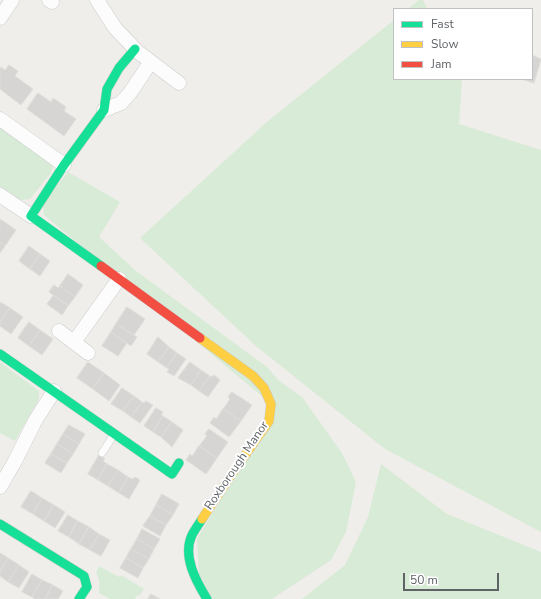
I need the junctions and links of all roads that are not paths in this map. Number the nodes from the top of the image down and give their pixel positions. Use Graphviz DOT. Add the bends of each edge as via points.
graph roads {
  1 [pos="12,0"];
  2 [pos="97,0"];
  3 [pos="0,18"];
  4 [pos="135,49"];
  5 [pos="150,63"];
  6 [pos="179,83"];
  7 [pos="104,110"];
  8 [pos="0,119"];
  9 [pos="64,165"];
  10 [pos="0,196"];
  11 [pos="30,216"];
  12 [pos="119,279"];
  13 [pos="59,331"];
  14 [pos="74,342"];
  15 [pos="88,353"];
  16 [pos="0,354"];
  17 [pos="54,391"];
  18 [pos="115,434"];
  19 [pos="102,452"];
  20 [pos="179,463"];
  21 [pos="4,483"];
  22 [pos="0,524"];
  23 [pos="79,599"];
  24 [pos="207,599"];
  1 -- 3 [label="street"];
  2 -- 4 [label="street" via="115,28"];
  4 -- 5 [label="street"];
  4 -- 7 [label="street" via="119,68 107,89"];
  5 -- 6 [label="street"];
  5 -- 7 [label="street" via="125,98"];
  7 -- 9 [label="street"];
  8 -- 9 [label="street"];
  9 -- 11 [label="street"];
  10 -- 11 [label="street, Roxborough Manor"];
  11 -- 12 [label="street, Roxborough Manor"];
  12 -- 14 [label="street"];
  12 -- 24 [label="street, Roxborough Manor" via="253,376 264,388 271,404 269,421 192,535 189,559"];
  13 -- 14 [label="street"];
  14 -- 15 [label="street"];
  16 -- 17 [label="street"];
  17 -- 18 [label="street"];
  17 -- 21 [label="street" via="35,421"];
  18 -- 19 [label="lane"];
  18 -- 20 [label="street" via="172,474"];
  22 -- 23 [label="street" via="84,576 87,586"];
}
